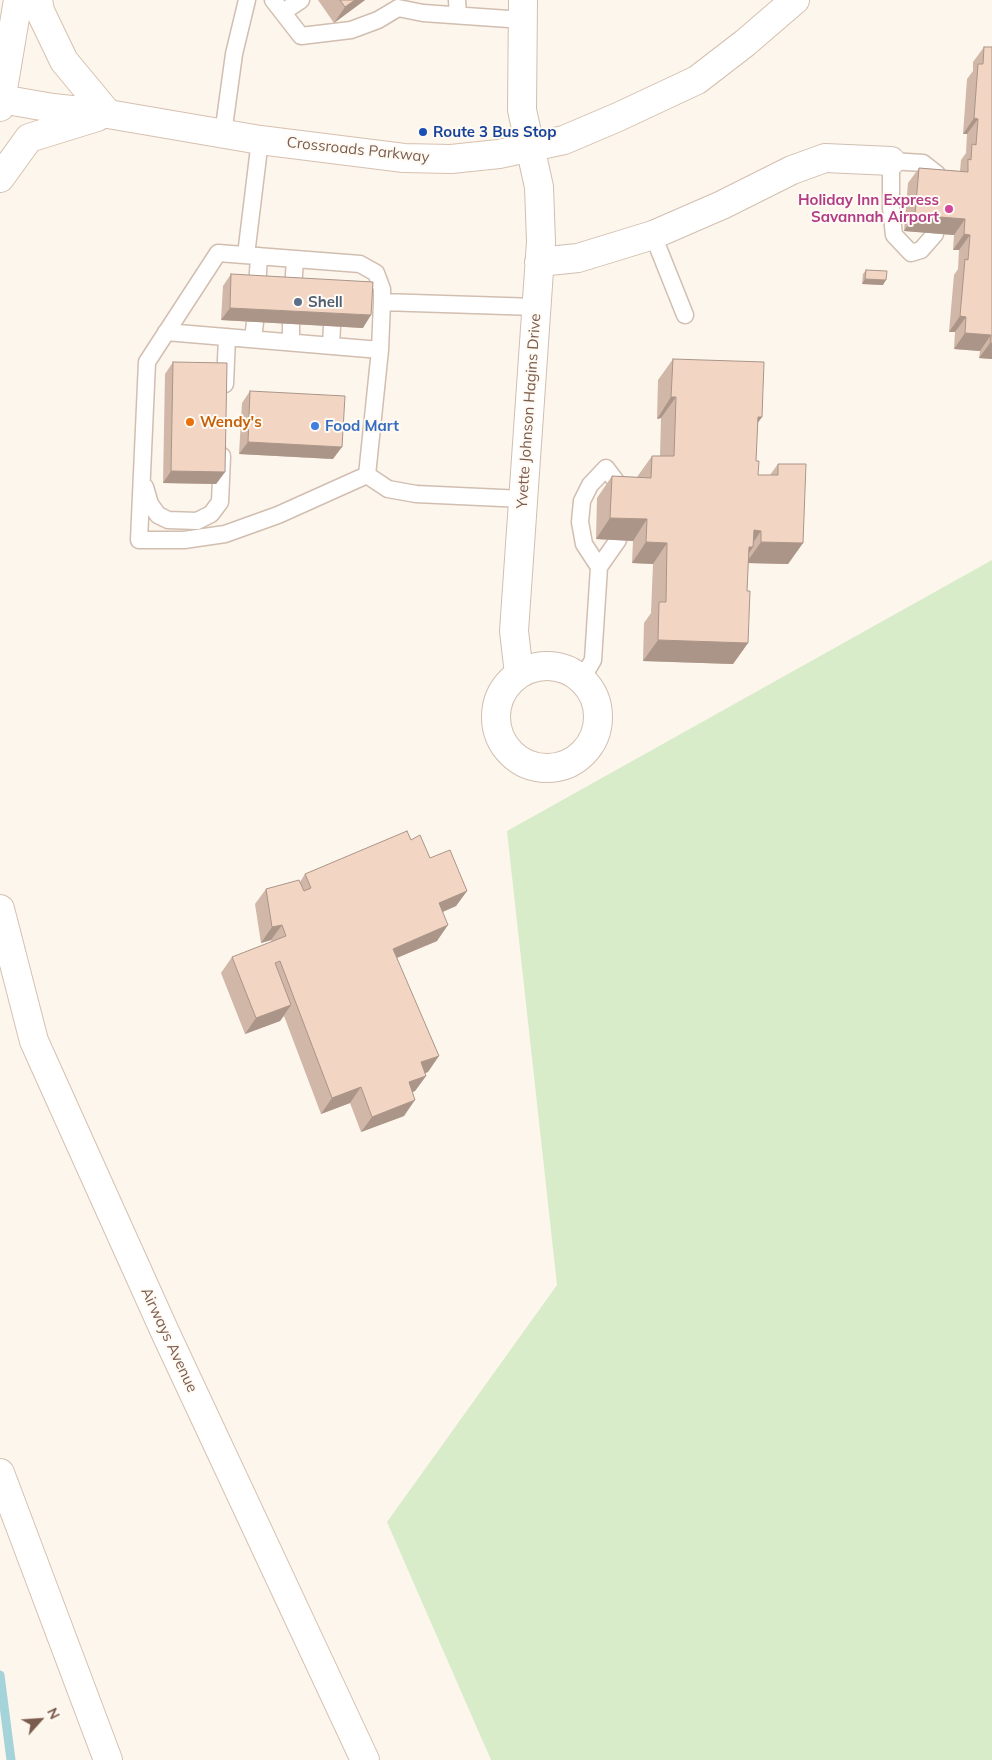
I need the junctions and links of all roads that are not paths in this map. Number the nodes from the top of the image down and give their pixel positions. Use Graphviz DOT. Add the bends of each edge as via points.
graph roads {
  1 [pos="18,0"];
  2 [pos="38,0"];
  3 [pos="247,0"];
  4 [pos="301,0"];
  5 [pos="794,0"];
  6 [pos="395,4"];
  7 [pos="278,6"];
  8 [pos="458,8"];
  9 [pos="523,10"];
  10 [pos="0,102"];
  11 [pos="108,114"];
  12 [pos="222,134"];
  13 [pos="260,140"];
  14 [pos="530,148"];
  15 [pos="891,161"];
  16 [pos="0,178"];
  17 [pos="938,186"];
  18 [pos="935,234"];
  19 [pos="653,235"];
  20 [pos="253,255"];
  21 [pos="295,259"];
  22 [pos="539,262"];
  23 [pos="257,288"];
  24 [pos="294,290"];
  25 [pos="382,302"];
  26 [pos="536,307"];
  27 [pos="685,315"];
  28 [pos="255,322"];
  29 [pos="291,324"];
  30 [pos="332,326"];
  31 [pos="166,332"];
  32 [pos="227,337"];
  33 [pos="254,339"];
  34 [pos="291,342"];
  35 [pos="330,346"];
  36 [pos="380,350"];
  37 [pos="224,395"];
  38 [pos="222,444"];
  39 [pos="142,475"];
  40 [pos="367,475"];
  41 [pos="620,498"];
  42 [pos="523,500"];
  43 [pos="618,540"];
  44 [pos="600,568"];
  45 [pos="518,674"];
  46 [pos="582,679"];
  47 [pos="0,909"];
  48 [pos="0,1472"];
  49 [pos="108,1760"];
  50 [pos="365,1760"];
  1 -- 10 [label="street"];
  2 -- 11 [label="street" via="64,61"];
  3 -- 12 [label="lane" via="234,54"];
  4 -- 7 [label="lane"];
  5 -- 14 [label="street, Crossroads Parkway" via="697,80 564,140"];
  6 -- 7 [label="lane" via="378,20 351,30 301,36"];
  6 -- 8 [label="lane" via="423,13"];
  8 -- 9 [label="lane"];
  9 -- 14 [label="street, Yvette Johnson Hagins Drive" via="522,110"];
  10 -- 11 [label="street, Crossroads Parkway"];
  11 -- 12 [label="street, Crossroads Parkway"];
  11 -- 16 [label="street" via="28,138"];
  12 -- 13 [label="street, Crossroads Parkway"];
  13 -- 14 [label="street, Crossroads Parkway" via="404,158 451,159"];
  13 -- 20 [label="lane"];
  14 -- 22 [label="street, Yvette Johnson Hagins Drive" via="539,187"];
  15 -- 17 [label="lane" via="923,163 937,174"];
  15 -- 18 [label="lane" via="894,235 911,253 921,250"];
  15 -- 19 [label="street" via="825,158 792,170"];
  19 -- 22 [label="street" via="578,258"];
  19 -- 27 [label="lane"];
  20 -- 21 [label="lane"];
  20 -- 23 [label="lane"];
  20 -- 31 [label="lane" via="218,253"];
  21 -- 24 [label="lane"];
  21 -- 25 [label="lane" via="335,270 360,264 376,273 382,289"];
  22 -- 26 [label="street, Yvette Johnson Hagins Drive"];
  25 -- 26 [label="lane"];
  25 -- 36 [label="lane"];
  26 -- 42 [label="street, Yvette Johnson Hagins Drive"];
  28 -- 33 [label="lane"];
  29 -- 34 [label="lane"];
  30 -- 35 [label="lane"];
  31 -- 32 [label="lane"];
  31 -- 39 [label="lane" via="147,362"];
  32 -- 33 [label="lane"];
  32 -- 37 [label="lane"];
  33 -- 34 [label="lane"];
  34 -- 35 [label="lane"];
  35 -- 36 [label="lane"];
  36 -- 40 [label="lane"];
  38 -- 39 [label="lane" via="220,502 210,514 197,521 168,520 158,516 150,504"];
  39 -- 40 [label="lane" via="139,540 184,540 225,534 278,515"];
  40 -- 42 [label="lane" via="388,489 416,494"];
  41 -- 44 [label="lane" via="618,484 606,468 590,485 582,501 580,522 584,544"];
  42 -- 45 [label="street, Yvette Johnson Hagins Drive" via="514,630"];
  43 -- 44 [label="lane"];
  44 -- 46 [label="lane" via="593,660"];
  45 -- 46 [label="street" via="540,666 558,666"];
  45 -- 46 [label="street" via="506,686 498,702 496,720 500,738 507,749 520,761 536,768 555,768 569,763 589,748 597,732 599,714 594,696"];
  47 -- 50 [label="street, Airways Avenue" via="34,1041 165,1332"];
  48 -- 49 [label="street"];
}
